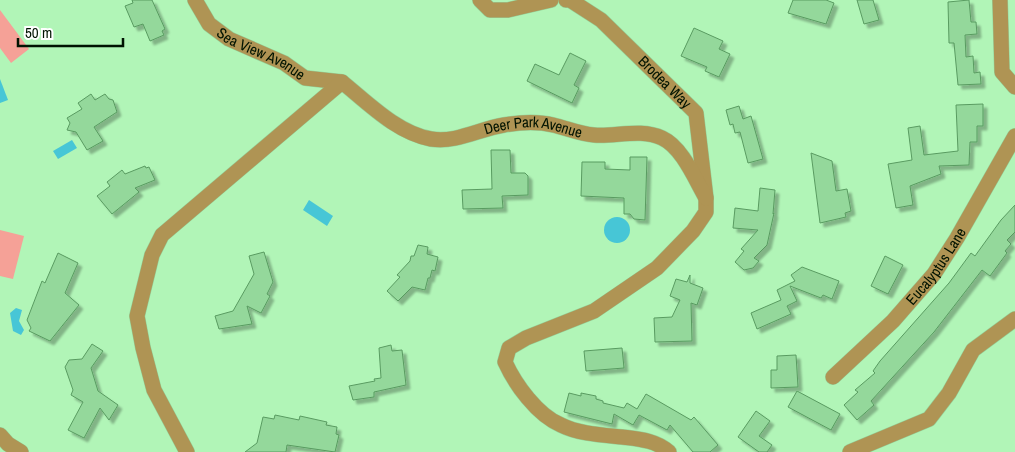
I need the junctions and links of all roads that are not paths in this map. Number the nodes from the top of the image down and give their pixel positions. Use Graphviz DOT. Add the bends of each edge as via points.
graph roads {
  1 [pos="195,0"];
  2 [pos="480,0"];
  3 [pos="551,0"];
  4 [pos="566,0"];
  5 [pos="1000,0"];
  6 [pos="342,82"];
  7 [pos="1015,87"];
  8 [pos="1015,136"];
  9 [pos="706,198"];
  10 [pos="1015,319"];
  11 [pos="832,377"];
  12 [pos="0,435"];
  13 [pos="21,452"];
  14 [pos="187,452"];
  15 [pos="669,452"];
  16 [pos="850,452"];
  1 -- 6 [label="street, Sea View Avenue" via="209,24 229,39 284,63 304,78"];
  2 -- 3 [label="street" via="490,10 508,10"];
  4 -- 9 [label="street, Brodea Way" via="601,20 696,113"];
  5 -- 7 [label="street" via="1002,72"];
  6 -- 9 [label="street, Deer Park Avenue" via="393,122 415,135 432,139 458,139 499,126 525,122 593,135 645,133 662,138 675,148"];
  6 -- 14 [label="street" via="162,235 152,255 137,316 154,390"];
  8 -- 11 [label="street, Eucalyptus Lane" via="934,274 893,321"];
  9 -- 15 [label="street" via="706,212 693,231 657,268 594,311 509,348 505,362 512,378 542,412 560,425 590,433 647,440"];
  10 -- 16 [label="street" via="973,350 949,393 929,419"];
  12 -- 13 [label="street"];
}
